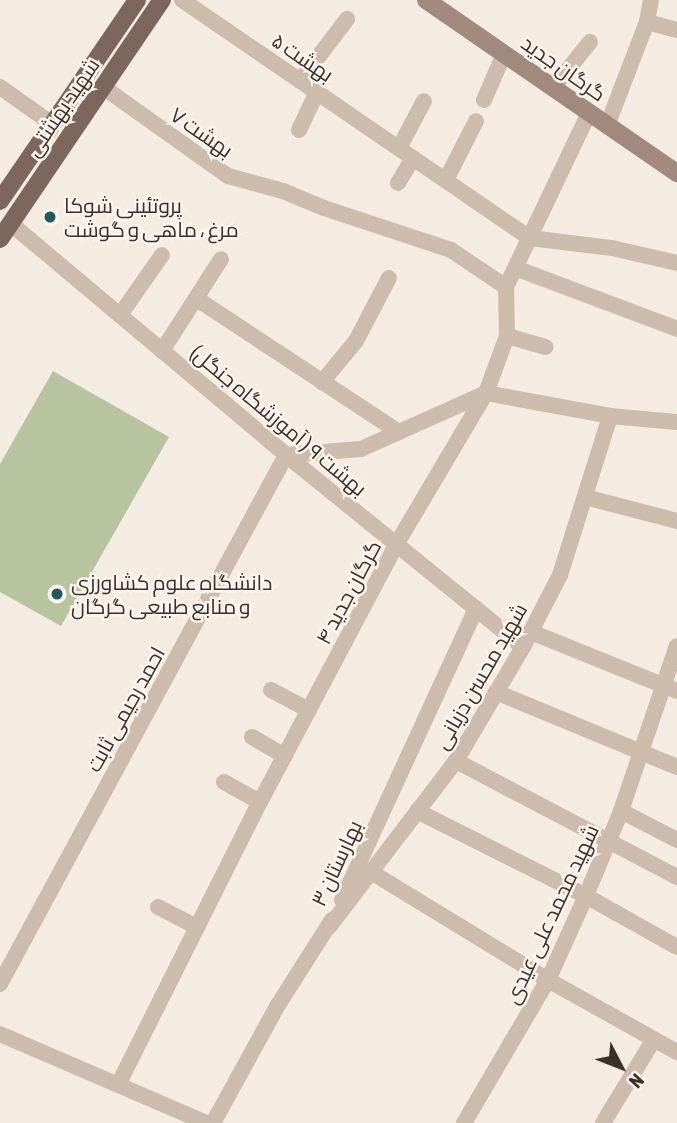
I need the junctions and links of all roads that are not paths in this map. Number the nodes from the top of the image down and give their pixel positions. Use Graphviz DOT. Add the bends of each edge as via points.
graph roads {
  1 [pos="137,0"];
  2 [pos="162,0"];
  3 [pos="182,0"];
  4 [pos="425,0"];
  5 [pos="651,0"];
  6 [pos="347,19"];
  7 [pos="647,22"];
  8 [pos="677,30"];
  9 [pos="590,42"];
  10 [pos="504,54"];
  11 [pos="300,80"];
  12 [pos="0,87"];
  13 [pos="103,87"];
  14 [pos="552,88"];
  15 [pos="317,92"];
  16 [pos="424,100"];
  17 [pos="484,100"];
  18 [pos="589,113"];
  19 [pos="476,121"];
  20 [pos="52,124"];
  21 [pos="607,126"];
  22 [pos="299,130"];
  23 [pos="406,153"];
  24 [pos="677,173"];
  25 [pos="446,180"];
  26 [pos="398,183"];
  27 [pos="0,201"];
  28 [pos="10,223"];
  29 [pos="530,238"];
  30 [pos="0,239"];
  31 [pos="162,256"];
  32 [pos="221,259"];
  33 [pos="677,263"];
  34 [pos="515,268"];
  35 [pos="389,278"];
  36 [pos="506,287"];
  37 [pos="197,299"];
  38 [pos="120,315"];
  39 [pos="677,329"];
  40 [pos="507,336"];
  41 [pos="545,347"];
  42 [pos="162,351"];
  43 [pos="322,382"];
  44 [pos="486,393"];
  45 [pos="610,416"];
  46 [pos="674,417"];
  47 [pos="399,432"];
  48 [pos="286,454"];
  49 [pos="585,497"];
  50 [pos="677,521"];
  51 [pos="396,545"];
  52 [pos="476,608"];
  53 [pos="527,639"];
  54 [pos="677,646"];
  55 [pos="670,688"];
  56 [pos="271,690"];
  57 [pos="496,692"];
  58 [pos="309,710"];
  59 [pos="252,737"];
  60 [pos="640,752"];
  61 [pos="285,757"];
  62 [pos="456,761"];
  63 [pos="677,767"];
  64 [pos="224,782"];
  65 [pos="260,802"];
  66 [pos="417,811"];
  67 [pos="621,811"];
  68 [pos="608,840"];
  69 [pos="677,840"];
  70 [pos="371,872"];
  71 [pos="677,877"];
  72 [pos="586,896"];
  73 [pos="158,906"];
  74 [pos="197,927"];
  75 [pos="329,928"];
  76 [pos="677,947"];
  77 [pos="548,980"];
  78 [pos="0,984"];
  79 [pos="0,1034"];
  80 [pos="654,1039"];
  81 [pos="677,1052"];
  82 [pos="118,1085"];
  83 [pos="207,1123"];
  84 [pos="213,1123"];
  85 [pos="464,1123"];
  86 [pos="603,1123"];
  1 -- 20 [label="main road, شهید بهشتی"];
  2 -- 13 [label="main road, شهید بهشتی"];
  3 -- 11 [label="street, بهشت ۵"];
  4 -- 10 [label="main road, گرگان جدید"];
  5 -- 7 [label="street"];
  6 -- 11 [label="street"];
  7 -- 8 [label="street"];
  7 -- 21 [label="street"];
  9 -- 14 [label="street"];
  10 -- 14 [label="main road, گرگان جدید"];
  10 -- 17 [label="street"];
  11 -- 15 [label="street, بهشت ۵"];
  12 -- 20 [label="street"];
  13 -- 28 [label="main road, شهید بهشتی"];
  13 -- 36 [label="street, بهشت ۷" via="228,176 452,250"];
  14 -- 18 [label="main road, گرگان جدید"];
  15 -- 22 [label="street"];
  15 -- 23 [label="street, بهشت ۵"];
  16 -- 23 [label="street"];
  18 -- 21 [label="main road, گرگان جدید"];
  18 -- 29 [label="street, گرگان جدید ۴"];
  19 -- 25 [label="street"];
  20 -- 27 [label="main road, شهید بهشتی"];
  21 -- 24 [label="main road, گرگان جدید"];
  23 -- 25 [label="street, بهشت ۵"];
  23 -- 26 [label="street"];
  25 -- 29 [label="street, بهشت ۵"];
  28 -- 30 [label="main road, شهید بهشتی"];
  28 -- 38 [label="street, بهشت ۹ ( آموزشگاه جنگل)"];
  29 -- 33 [label="street" via="612,248"];
  29 -- 34 [label="street, گرگان جدید ۴"];
  31 -- 38 [label="street"];
  32 -- 37 [label="street"];
  34 -- 36 [label="street, گرگان جدید ۴"];
  34 -- 39 [label="street"];
  35 -- 43 [label="street" via="356,341"];
  36 -- 40 [label="street, گرگان جدید ۴"];
  37 -- 42 [label="street"];
  37 -- 43 [label="street"];
  38 -- 42 [label="street, بهشت ۹ ( آموزشگاه جنگل)"];
  40 -- 41 [label="street"];
  40 -- 44 [label="street, گرگان جدید ۴"];
  42 -- 48 [label="street, بهشت ۹ ( آموزشگاه جنگل)"];
  43 -- 47 [label="street"];
  44 -- 45 [label="street"];
  44 -- 47 [label="street"];
  44 -- 51 [label="street, گرگان جدید ۴"];
  45 -- 46 [label="street"];
  45 -- 49 [label="street, شهید محسن دزیانی"];
  47 -- 48 [label="street" via="361,449"];
  48 -- 51 [label="street, بهشت ۹ ( آموزشگاه جنگل)"];
  48 -- 78 [label="street, احمد رحیمی ثابت"];
  49 -- 50 [label="street"];
  49 -- 53 [label="street, شهید محسن دزیانی" via="560,575"];
  51 -- 52 [label="street, بهشت ۹ ( آموزشگاه جنگل)"];
  51 -- 58 [label="street, گرگان جدید ۴"];
  52 -- 53 [label="street, بهشت ۹ ( آموزشگاه جنگل)"];
  52 -- 75 [label="street, بهارستان ۳"];
  53 -- 55 [label="street, بهشت ۹ ( آموزشگاه جنگل)"];
  53 -- 57 [label="street, شهید محسن دزیانی"];
  54 -- 55 [label="street, شهید محمد علی عیدی"];
  55 -- 60 [label="street, شهید محمد علی عیدی"];
  56 -- 58 [label="street"];
  57 -- 60 [label="street"];
  57 -- 62 [label="street, شهید محسن دزیانی"];
  58 -- 61 [label="street, گرگان جدید ۴"];
  59 -- 61 [label="street"];
  60 -- 63 [label="street"];
  60 -- 67 [label="street, شهید محمد علی عیدی"];
  61 -- 65 [label="street, گرگان جدید ۴"];
  62 -- 66 [label="street, شهید محسن دزیانی"];
  62 -- 68 [label="street"];
  64 -- 65 [label="street"];
  65 -- 74 [label="street, گرگان جدید ۴"];
  66 -- 70 [label="street, شهید محسن دزیانی"];
  66 -- 72 [label="street"];
  67 -- 68 [label="street, شهید محمد علی عیدی"];
  67 -- 69 [label="street"];
  68 -- 71 [label="street"];
  68 -- 72 [label="street, شهید محمد علی عیدی"];
  70 -- 75 [label="street, شهید محسن دزیانی"];
  70 -- 77 [label="street"];
  72 -- 76 [label="street"];
  72 -- 77 [label="street, شهید محمد علی عیدی"];
  73 -- 74 [label="street"];
  74 -- 82 [label="street, گرگان جدید ۴"];
  75 -- 84 [label="street, بهارستان ۳" via="278,1005"];
  77 -- 80 [label="street"];
  77 -- 85 [label="street, شهید محمد علی عیدی"];
  79 -- 82 [label="street"];
  80 -- 81 [label="street"];
  80 -- 86 [label="street"];
  82 -- 83 [label="street"];
}
